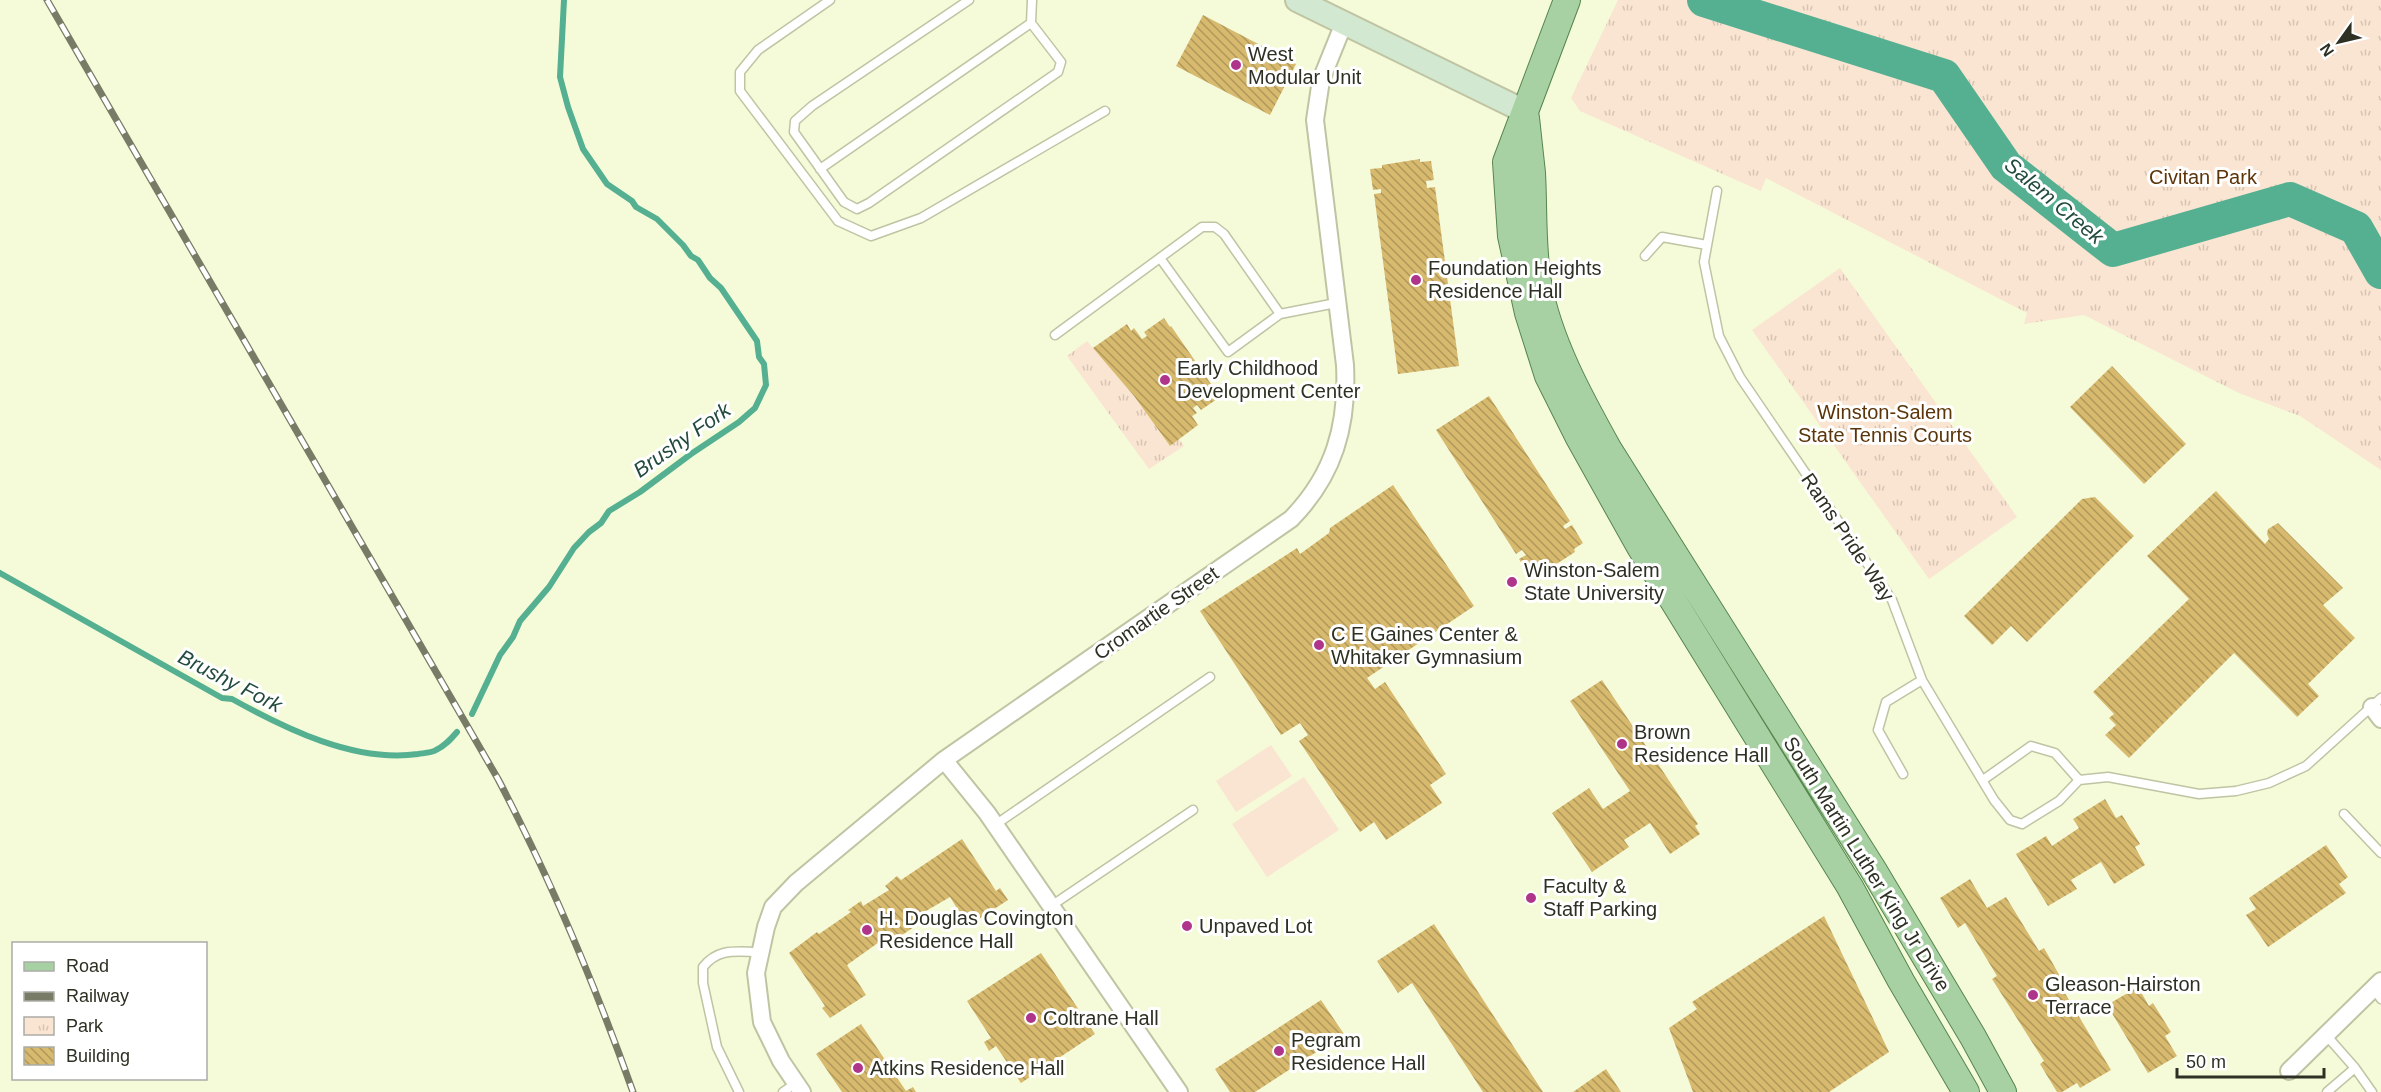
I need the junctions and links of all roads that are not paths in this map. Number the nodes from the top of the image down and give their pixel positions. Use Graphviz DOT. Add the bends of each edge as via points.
graph roads {
  1 [pos="830,0"];
  2 [pos="969,0"];
  3 [pos="1032,0"];
  4 [pos="1297,0"];
  5 [pos="1565,5"];
  6 [pos="1031,22"];
  7 [pos="1344,23"];
  8 [pos="1105,111"];
  9 [pos="1526,112"];
  10 [pos="820,169"];
  11 [pos="1717,191"];
  12 [pos="1707,245"];
  13 [pos="1645,256"];
  14 [pos="1160,258"];
  15 [pos="1336,303"];
  16 [pos="1280,314"];
  17 [pos="1055,335"];
  18 [pos="1210,677"];
  19 [pos="1922,680"];
  20 [pos="2378,708"];
  21 [pos="944,760"];
  22 [pos="1904,774"];
  23 [pos="1983,780"];
  24 [pos="2079,780"];
  25 [pos="1193,810"];
  26 [pos="2344,814"];
  27 [pos="991,819"];
  28 [pos="2381,853"];
  29 [pos="1051,906"];
  30 [pos="760,952"];
  31 [pos="2378,990"];
  32 [pos="2326,1035"];
  33 [pos="2355,1068"];
  34 [pos="2289,1071"];
  35 [pos="794,1089"];
  36 [pos="739,1092"];
  37 [pos="1179,1092"];
  38 [pos="1966,1092"];
  39 [pos="2003,1092"];
  40 [pos="2327,1092"];
  41 [pos="2372,1092"];
  1 -- 8 [label="lane" via="758,50 740,72 740,91 838,221 871,236 921,218"];
  2 -- 10 [label="lane" via="795,121 794,132"];
  3 -- 6 [label="lane"];
  4 -- 7 [label="main road"];
  5 -- 9 [label="main road, South Martin Luther King Jr Drive"];
  6 -- 10 [label="lane"];
  6 -- 10 [label="lane" via="1060,62 1058,72 857,209 844,202"];
  7 -- 9 [label="main road"];
  7 -- 15 [label="street, Cromartie Street" via="1321,80 1315,120"];
  9 -- 38 [label="main road, South Martin Luther King Jr Drive" via="1506,162 1511,236 1528,313 1548,376 1640,547 1850,887"];
  9 -- 39 [label="main road, South Martin Luther King Jr Drive" via="1539,284 1563,360 1581,400 1874,871"];
  11 -- 12 [label="lane, Rams Pride Way"];
  12 -- 13 [label="lane" via="1662,237"];
  12 -- 19 [label="lane, Rams Pride Way" via="1704,262 1719,336 1740,377 1892,600"];
  14 -- 16 [label="lane" via="1202,227 1215,227 1224,234"];
  14 -- 16 [label="lane" via="1228,352"];
  14 -- 17 [label="lane"];
  15 -- 16 [label="lane"];
  15 -- 21 [label="street, Cromartie Street" via="1346,382 1342,426 1333,456 1308,501 1291,519"];
  18 -- 27 [label="lane"];
  19 -- 22 [label="lane" via="1886,702 1878,730"];
  19 -- 23 [label="lane, Rams Pride Way"];
  20 -- 24 [label="lane" via="2306,766 2269,783 2236,791 2199,794 2108,777"];
  21 -- 27 [label="street"];
  21 -- 30 [label="street, Cromartie Street" via="796,883 773,907"];
  23 -- 24 [label="lane" via="2031,746 2055,753"];
  23 -- 24 [label="lane, Rams Pride Way" via="2010,820 2022,824 2059,801"];
  25 -- 29 [label="lane"];
  26 -- 28 [label="lane"];
  27 -- 29 [label="street"];
  29 -- 37 [label="street"];
  30 -- 35 [label="street, Cromartie Street" via="756,974 762,1022"];
  30 -- 36 [label="lane" via="726,951 711,957 703,967 717,1047"];
  31 -- 32 [label="street"];
  32 -- 33 [label="lane"];
  32 -- 34 [label="street"];
  33 -- 40 [label="lane"];
  33 -- 41 [label="lane"];
}
